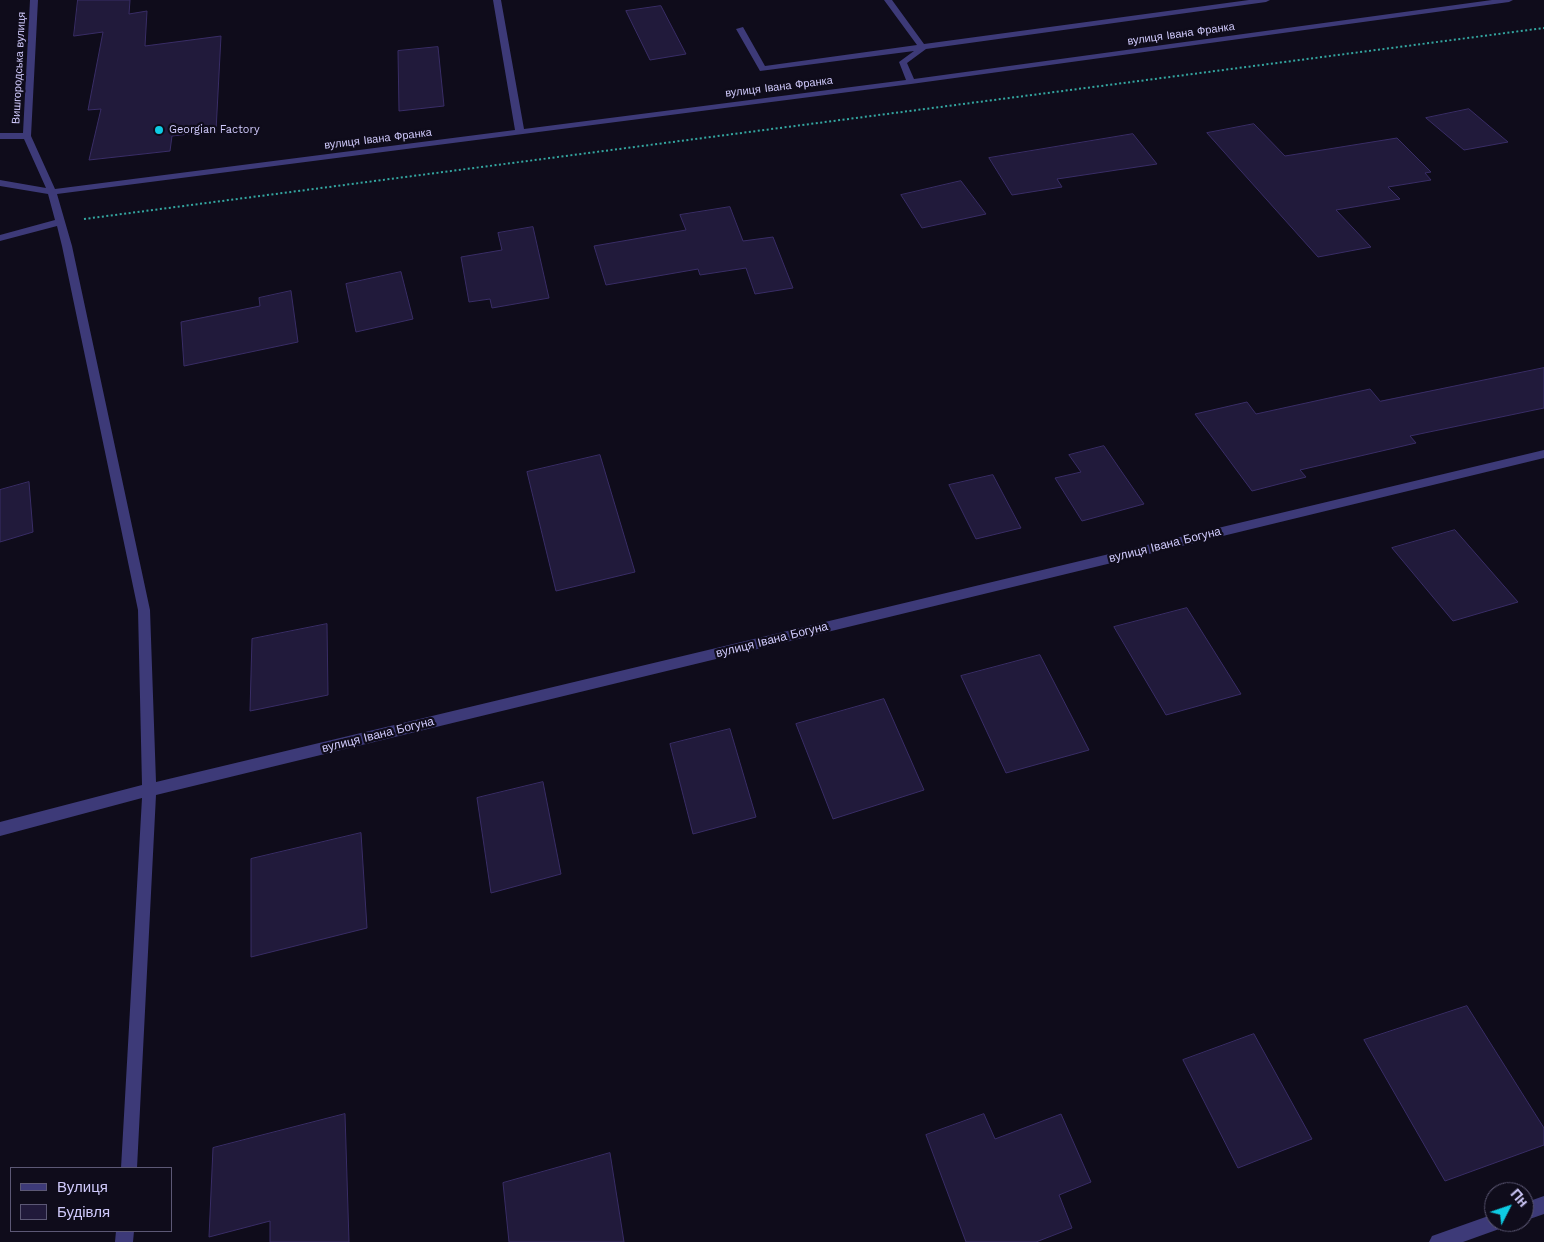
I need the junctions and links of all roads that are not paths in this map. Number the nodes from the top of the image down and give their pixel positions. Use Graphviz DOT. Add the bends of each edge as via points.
graph roads {
  1 [pos="34,0"];
  2 [pos="497,0"];
  3 [pos="888,0"];
  4 [pos="1266,0"];
  5 [pos="1509,0"];
  6 [pos="740,29"];
  7 [pos="923,48"];
  8 [pos="911,82"];
  9 [pos="520,132"];
  10 [pos="0,136"];
  11 [pos="27,136"];
  12 [pos="0,183"];
  13 [pos="52,192"];
  14 [pos="60,222"];
  15 [pos="0,232"];
  16 [pos="0,238"];
  17 [pos="1544,454"];
  18 [pos="149,790"];
  19 [pos="0,829"];
  20 [pos="128,1167"];
  21 [pos="1484,1226"];
  22 [pos="1438,1242"];
  1 -- 11 [label="street, Вишгородська вулиця"];
  2 -- 9 [label="street"];
  3 -- 7 [label="street"];
  4 -- 7 [label="street"];
  5 -- 8 [label="street, вулиця Івана Франка"];
  6 -- 7 [label="street" via="763,69"];
  7 -- 8 [label="street" via="904,62"];
  8 -- 9 [label="street, вулиця Івана Франка"];
  9 -- 13 [label="street, вулиця Івана Франка"];
  10 -- 11 [label="street"];
  11 -- 13 [label="street, Вишгородська вулиця"];
  12 -- 13 [label="street, вулиця Івана Франка"];
  13 -- 14 [label="street, Вишгородська вулиця"];
  14 -- 15 [label="street"];
  14 -- 16 [label="street"];
  14 -- 18 [label="street, Вишгородська вулиця" via="144,610"];
  17 -- 18 [label="street, вулиця Івана Богуна"];
  18 -- 19 [label="street, вулиця Івана Богуна"];
  18 -- 20 [label="street, Вишгородська вулиця"];
  21 -- 22 [label="street"];
}
